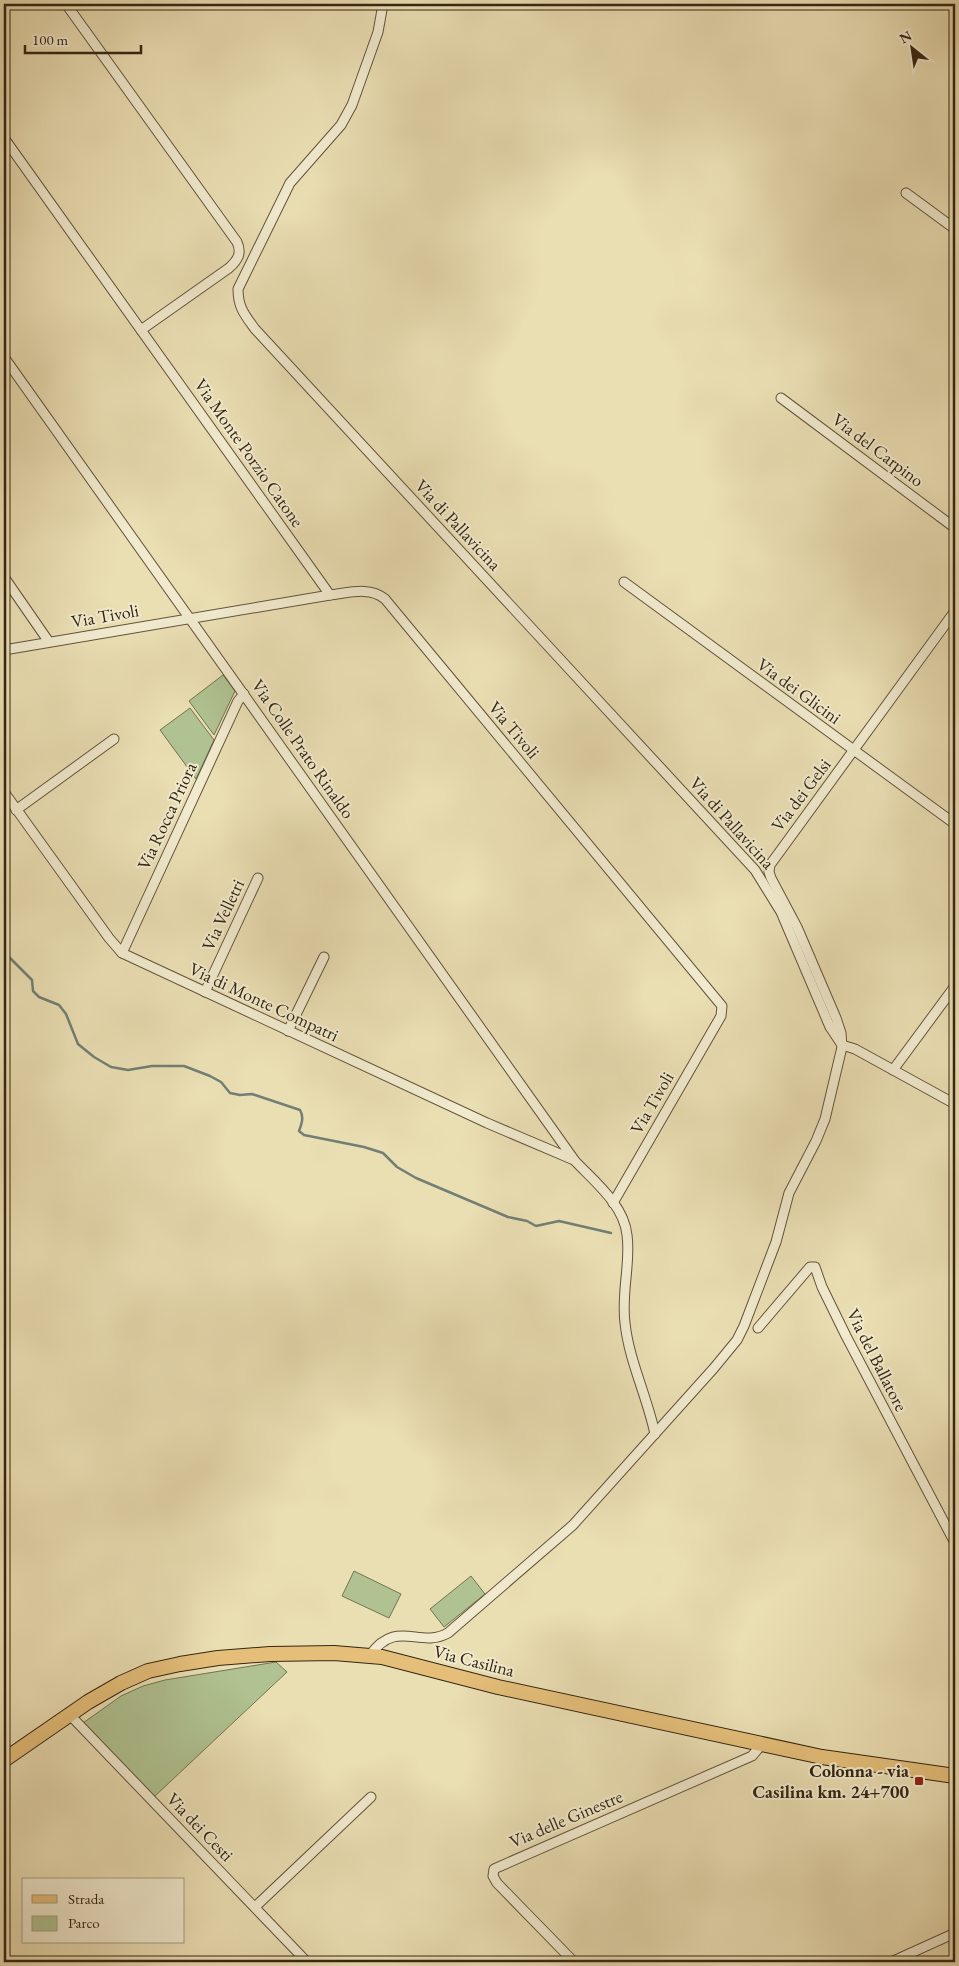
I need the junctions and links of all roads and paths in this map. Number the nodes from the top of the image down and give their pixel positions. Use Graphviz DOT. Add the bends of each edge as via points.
graph roads {
  1 [pos="66,4"];
  2 [pos="383,4"];
  3 [pos="4,138"];
  4 [pos="906,193"];
  5 [pos="955,229"];
  6 [pos="141,330"];
  7 [pos="4,357"];
  8 [pos="781,398"];
  9 [pos="955,528"];
  10 [pos="4,577"];
  11 [pos="624,582"];
  12 [pos="330,595"];
  13 [pos="955,612"];
  14 [pos="190,618"];
  15 [pos="50,642"];
  16 [pos="4,650"];
  17 [pos="244,694"];
  18 [pos="114,739"];
  19 [pos="854,751"];
  20 [pos="4,792"];
  21 [pos="16,810"];
  22 [pos="955,824"];
  23 [pos="258,878"];
  24 [pos="122,952"];
  25 [pos="324,956"];
  26 [pos="955,986"];
  27 [pos="205,992"];
  28 [pos="288,1031"];
  29 [pos="842,1045"];
  30 [pos="894,1070"];
  31 [pos="955,1104"];
  32 [pos="576,1160"];
  33 [pos="613,1203"];
  34 [pos="758,1328"];
  35 [pos="655,1434"];
  36 [pos="955,1543"];
  37 [pos="370,1655"];
  38 [pos="69,1714"];
  39 [pos="762,1744"];
  40 [pos="4,1760"];
  41 [pos="955,1776"];
  42 [pos="371,1797"];
  43 [pos="255,1907"];
  44 [pos="955,1933"];
  45 [pos="307,1962"];
  46 [pos="574,1962"];
  47 [pos="891,1962"];
  1 -- 6 [label="street" via="240,248 237,260 229,268"];
  2 -- 29 [label="street, Via di Pallavicina" via="378,32 352,105 341,125 290,183 238,289 238,302 243,314 755,870 781,912 830,1027"];
  3 -- 6 [label="street, Via Monte Porzio Catone"];
  4 -- 5 [label="street"];
  6 -- 12 [label="street, Via Monte Porzio Catone"];
  7 -- 14 [label="street, Via Colle Prato Rinaldo"];
  8 -- 9 [label="street, Via del Carpino"];
  10 -- 15 [label="street"];
  11 -- 19 [label="street, Via dei Glicini"];
  12 -- 14 [label="street, Via Tivoli"];
  12 -- 33 [label="street, Via Tivoli" via="369,592 385,599 722,1006 721,1016"];
  13 -- 19 [label="street, Via dei Gelsi"];
  14 -- 15 [label="street, Via Tivoli"];
  14 -- 17 [label="street, Via Colle Prato Rinaldo"];
  15 -- 16 [label="street, Via Tivoli"];
  17 -- 24 [label="street, Via Rocca Priora"];
  17 -- 32 [label="street, Via Colle Prato Rinaldo"];
  18 -- 21 [label="street"];
  19 -- 22 [label="street, Via dei Glicini"];
  19 -- 29 [label="street, Via dei Gelsi" via="773,860 769,870 836,1018"];
  20 -- 21 [label="street, Via di Monte Compatri"];
  21 -- 24 [label="street, Via di Monte Compatri" via="108,938"];
  23 -- 27 [label="street, Via Velletri"];
  24 -- 27 [label="street, Via di Monte Compatri"];
  25 -- 28 [label="street"];
  26 -- 30 [label="street"];
  27 -- 28 [label="street, Via di Monte Compatri"];
  28 -- 32 [label="street, Via di Monte Compatri" via="487,1123"];
  29 -- 30 [label="street"];
  29 -- 35 [label="street" via="823,1124 789,1193 779,1232 741,1333"];
  30 -- 31 [label="street"];
  32 -- 33 [label="street, Via Colle Prato Rinaldo"];
  33 -- 35 [label="street, Via Colle Prato Rinaldo" via="628,1236 624,1322"];
  34 -- 36 [label="street, Via del Ballatore" via="810,1267 815,1267 846,1336"];
  35 -- 37 [label="street" via="565,1533 451,1630 433,1638 394,1636"];
  37 -- 38 [label="main road, Via Casilina" via="270,1654 173,1665 126,1680"];
  37 -- 39 [label="main road, Via Casilina" via="498,1687"];
  38 -- 40 [label="main road, Via Casilina"];
  38 -- 43 [label="street, Via dei Cesti"];
  39 -- 41 [label="main road, Via Casilina" via="822,1757"];
  39 -- 46 [label="street, Via delle Ginestre" via="752,1756 494,1869 493,1876 498,1883"];
  42 -- 43 [label="street"];
  43 -- 45 [label="street, Via dei Cesti"];
  44 -- 47 [label="street"];
}
